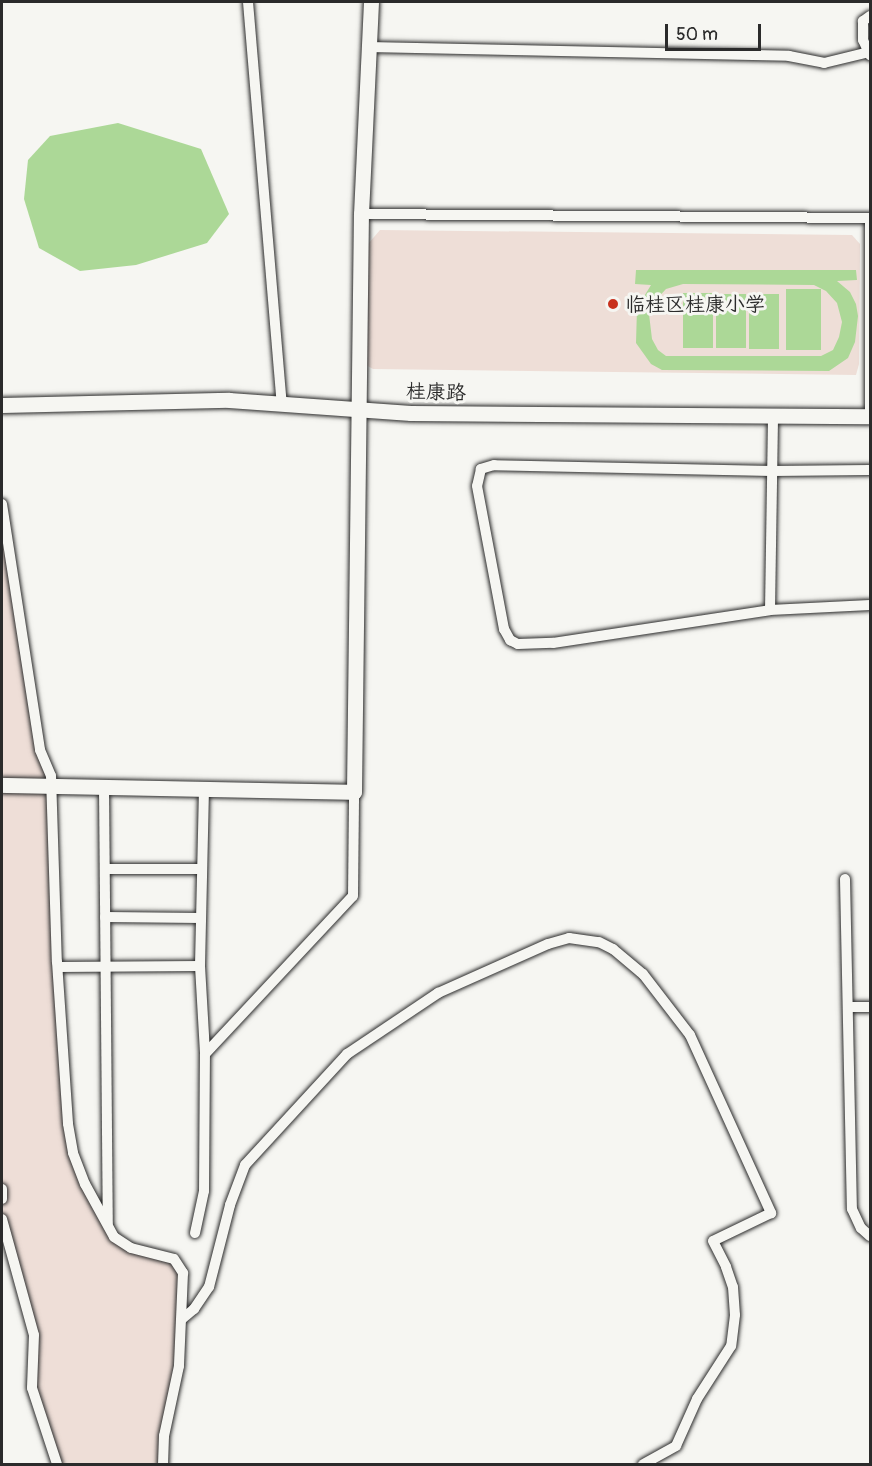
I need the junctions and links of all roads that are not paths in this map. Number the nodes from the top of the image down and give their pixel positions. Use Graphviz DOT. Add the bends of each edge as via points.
graph roads {
  1 [pos="248,2"];
  2 [pos="371,2"];
  3 [pos="870,16"];
  4 [pos="368,46"];
  5 [pos="870,54"];
  6 [pos="361,214"];
  7 [pos="282,404"];
  8 [pos="2,405"];
  9 [pos="357,409"];
  10 [pos="773,416"];
  11 [pos="870,416"];
  12 [pos="870,470"];
  13 [pos="772,471"];
  14 [pos="2,504"];
  15 [pos="870,605"];
  16 [pos="770,610"];
  17 [pos="2,785"];
  18 [pos="52,786"];
  19 [pos="104,787"];
  20 [pos="204,789"];
  21 [pos="354,792"];
  22 [pos="105,869"];
  23 [pos="201,869"];
  24 [pos="845,879"];
  25 [pos="105,917"];
  26 [pos="201,918"];
  27 [pos="106,966"];
  28 [pos="200,966"];
  29 [pos="58,967"];
  30 [pos="849,1007"];
  31 [pos="870,1007"];
  32 [pos="205,1054"];
  33 [pos="2,1189"];
  34 [pos="2,1199"];
  35 [pos="2,1220"];
  36 [pos="108,1227"];
  37 [pos="195,1233"];
  38 [pos="870,1236"];
  39 [pos="182,1319"];
  40 [pos="57,1464"];
  41 [pos="164,1464"];
  42 [pos="643,1464"];
  1 -- 7 [label="street"];
  2 -- 4 [label="street"];
  3 -- 5 [label="street" via="863,21 863,40"];
  4 -- 5 [label="street" via="789,56 824,63"];
  4 -- 6 [label="street"];
  6 -- 9 [label="street"];
  6 -- 11 [label="street" via="870,218"];
  7 -- 8 [label="street, 桂康路" via="145,400"];
  7 -- 9 [label="street, 桂康路"];
  9 -- 10 [label="street, 桂康路" via="411,413"];
  9 -- 21 [label="street"];
  10 -- 11 [label="street, 桂康路"];
  10 -- 13 [label="street"];
  12 -- 13 [label="street"];
  13 -- 16 [label="street"];
  13 -- 16 [label="street" via="494,465 481,469 477,486 504,629 510,640 518,644 553,643"];
  14 -- 18 [label="street" via="40,750"];
  15 -- 16 [label="street"];
  17 -- 18 [label="street"];
  18 -- 19 [label="street"];
  18 -- 29 [label="street"];
  19 -- 20 [label="street"];
  19 -- 22 [label="street"];
  20 -- 21 [label="street"];
  20 -- 23 [label="street"];
  21 -- 32 [label="street" via="353,896"];
  22 -- 23 [label="street"];
  22 -- 25 [label="street"];
  23 -- 26 [label="street"];
  24 -- 30 [label="street"];
  25 -- 26 [label="street"];
  25 -- 27 [label="street"];
  26 -- 28 [label="street"];
  27 -- 28 [label="street"];
  27 -- 29 [label="street"];
  27 -- 36 [label="street"];
  28 -- 32 [label="street"];
  29 -- 36 [label="street" via="73,1152 85,1185"];
  30 -- 31 [label="street"];
  30 -- 38 [label="street" via="852,1209 861,1228"];
  32 -- 37 [label="street" via="204,1191"];
  33 -- 34 [label="street"];
  35 -- 40 [label="street" via="34,1335 33,1388"];
  36 -- 39 [label="street" via="120,1244 178,1262 183,1273"];
  39 -- 41 [label="street" via="179,1366 164,1436"];
  39 -- 42 [label="street" via="209,1287 230,1205 245,1165 347,1054 448,988 548,944 569,938 599,942 643,974 690,1035 771,1213 713,1241 733,1287 731,1346 697,1399 676,1446"];
}
